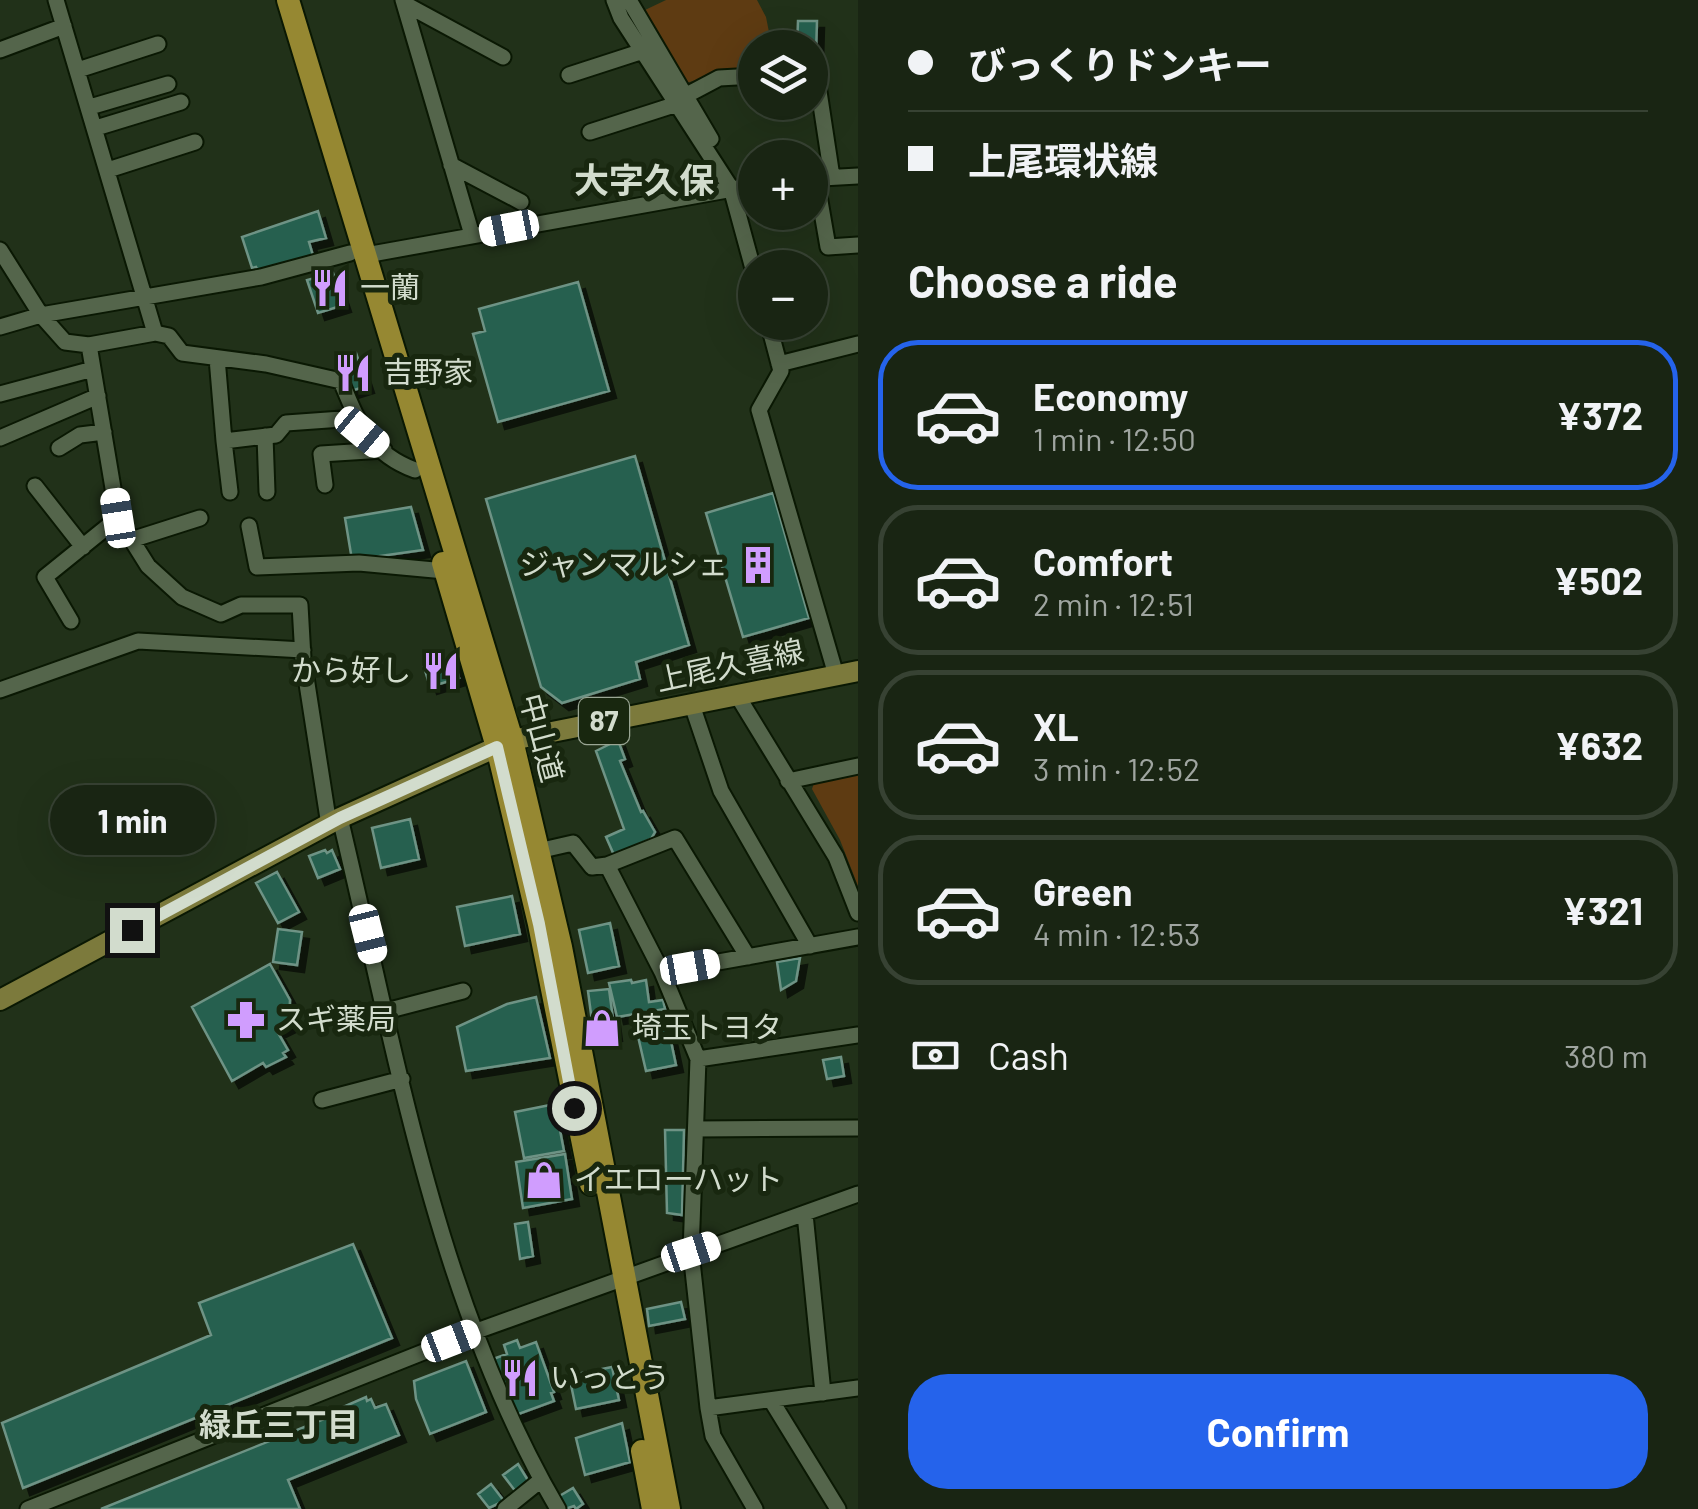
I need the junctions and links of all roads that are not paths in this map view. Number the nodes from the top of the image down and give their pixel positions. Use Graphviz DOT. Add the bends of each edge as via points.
graph roads {
  1 [pos="56,0"];
  2 [pos="273,0"];
  3 [pos="288,0"];
  4 [pos="614,0"];
  5 [pos="629,0"];
  6 [pos="404,2"];
  7 [pos="64,26"];
  8 [pos="158,44"];
  9 [pos="0,50"];
  10 [pos="642,51"];
  11 [pos="503,57"];
  12 [pos="78,70"];
  13 [pos="569,75"];
  14 [pos="738,77"];
  15 [pos="168,84"];
  16 [pos="681,100"];
  17 [pos="181,102"];
  18 [pos="90,107"];
  19 [pos="96,128"];
  20 [pos="590,132"];
  21 [pos="195,142"];
  22 [pos="451,165"];
  23 [pos="108,170"];
  24 [pos="858,176"];
  25 [pos="828,178"];
  26 [pos="738,180"];
  27 [pos="738,187"];
  28 [pos="520,202"];
  29 [pos="826,230"];
  30 [pos="472,236"];
  31 [pos="858,245"];
  32 [pos="0,250"];
  33 [pos="358,254"];
  34 [pos="143,297"];
  35 [pos="41,315"];
  36 [pos="0,328"];
  37 [pos="156,334"];
  38 [pos="773,340"];
  39 [pos="89,344"];
  40 [pos="858,344"];
  41 [pos="217,358"];
  42 [pos="779,364"];
  43 [pos="93,369"];
  44 [pos="0,394"];
  45 [pos="98,396"];
  46 [pos="356,418"];
  47 [pos="104,432"];
  48 [pos="264,436"];
  49 [pos="0,438"];
  50 [pos="224,441"];
  51 [pos="60,448"];
  52 [pos="384,450"];
  53 [pos="415,470"];
  54 [pos="325,485"];
  55 [pos="35,486"];
  56 [pos="230,492"];
  57 [pos="267,492"];
  58 [pos="118,518"];
  59 [pos="200,518"];
  60 [pos="249,526"];
  61 [pos="132,540"];
  62 [pos="83,546"];
  63 [pos="445,571"];
  64 [pos="71,621"];
  65 [pos="303,650"];
  66 [pos="858,671"];
  67 [pos="836,675"];
  68 [pos="0,690"];
  69 [pos="718,699"];
  70 [pos="504,743"];
  71 [pos="858,766"];
  72 [pos="788,781"];
  73 [pos="335,822"];
  74 [pos="538,850"];
  75 [pos="608,866"];
  76 [pos="858,913"];
  77 [pos="858,937"];
  78 [pos="810,946"];
  79 [pos="748,957"];
  80 [pos="662,972"];
  81 [pos="463,991"];
  82 [pos="0,1000"];
  83 [pos="386,1011"];
  84 [pos="858,1036"];
  85 [pos="698,1059"];
  86 [pos="402,1079"];
  87 [pos="322,1100"];
  88 [pos="858,1128"];
  89 [pos="696,1129"];
  90 [pos="858,1194"];
  91 [pos="805,1214"];
  92 [pos="691,1252"];
  93 [pos="619,1279"];
  94 [pos="474,1332"];
  95 [pos="858,1388"];
  96 [pos="823,1393"];
  97 [pos="771,1400"];
  98 [pos="708,1408"];
  99 [pos="541,1480"];
  100 [pos="832,1508"];
  101 [pos="28,1509"];
  102 [pos="505,1509"];
  103 [pos="558,1509"];
  104 [pos="653,1509"];
  105 [pos="669,1509"];
  106 [pos="755,1509"];
  1 -- 7 [label="street"];
  2 -- 33 [label="highway, 中山道"];
  3 -- 33 [label="highway, 中山道"];
  4 -- 10 [label="street"];
  5 -- 16 [label="street"];
  6 -- 11 [label="street"];
  6 -- 22 [label="street"];
  7 -- 9 [label="street"];
  7 -- 12 [label="street"];
  8 -- 12 [label="street"];
  10 -- 13 [label="street"];
  10 -- 16 [label="street"];
  12 -- 18 [label="street"];
  14 -- 16 [label="street" via="719,78"];
  15 -- 18 [label="street"];
  16 -- 20 [label="street"];
  16 -- 26 [label="street"];
  17 -- 19 [label="street"];
  18 -- 19 [label="street"];
  19 -- 23 [label="street"];
  21 -- 23 [label="street"];
  22 -- 28 [label="street"];
  22 -- 30 [label="street"];
  23 -- 34 [label="street"];
  24 -- 25 [label="street"];
  27 -- 30 [label="street"];
  29 -- 31 [label="street" via="828,247"];
  30 -- 33 [label="street"];
  32 -- 35 [label="street"];
  33 -- 34 [label="street"];
  33 -- 53 [label="highway, 中山道"];
  33 -- 70 [label="highway, 中山道"];
  34 -- 35 [label="street"];
  34 -- 37 [label="street"];
  35 -- 36 [label="street"];
  35 -- 39 [label="street" via="65,342"];
  37 -- 39 [label="street"];
  37 -- 41 [label="street" via="170,336 182,353"];
  38 -- 42 [label="street"];
  39 -- 43 [label="street"];
  40 -- 42 [label="street"];
  41 -- 46 [label="street" via="341,381"];
  41 -- 50 [label="street"];
  42 -- 67 [label="street" via="759,410"];
  43 -- 44 [label="street"];
  43 -- 45 [label="street"];
  45 -- 47 [label="street"];
  45 -- 49 [label="street"];
  46 -- 48 [label="street" via="286,423 276,435"];
  46 -- 52 [label="street"];
  47 -- 51 [label="street" via="80,435"];
  47 -- 58 [label="street"];
  48 -- 50 [label="street"];
  48 -- 57 [label="street"];
  50 -- 56 [label="street"];
  52 -- 53 [label="street"];
  52 -- 54 [label="street" via="322,454"];
  53 -- 63 [label="highway, 中山道"];
  55 -- 62 [label="street"];
  58 -- 61 [label="street"];
  58 -- 62 [label="street"];
  59 -- 61 [label="street"];
  60 -- 63 [label="street" via="257,567 359,563"];
  61 -- 65 [label="street" via="148,566 182,597 221,614 241,604 300,606"];
  62 -- 64 [label="street" via="45,578"];
  63 -- 70 [label="highway, 中山道"];
  65 -- 68 [label="street" via="138,641"];
  65 -- 73 [label="street"];
  66 -- 67 [label="main road, 上尾久喜線 / 87"];
  67 -- 69 [label="main road, 上尾久喜線 / 87"];
  69 -- 70 [label="main road, 上尾久喜線 / 87"];
  69 -- 72 [label="street"];
  69 -- 78 [label="street" via="722,791"];
  70 -- 73 [label="main road, 上尾久喜線"];
  70 -- 74 [label="highway, 中山道"];
  70 -- 93 [label="highway, 中山道"];
  71 -- 72 [label="street"];
  72 -- 76 [label="street" via="836,857"];
  73 -- 82 [label="main road, 上尾久喜線"];
  73 -- 83 [label="street"];
  74 -- 75 [label="street" via="573,843 592,866"];
  74 -- 93 [label="highway, 中山道"];
  75 -- 79 [label="street" via="675,838"];
  75 -- 80 [label="street"];
  77 -- 78 [label="street"];
  78 -- 79 [label="street"];
  79 -- 80 [label="street"];
  80 -- 85 [label="street"];
  81 -- 83 [label="street"];
  83 -- 86 [label="street"];
  84 -- 85 [label="street"];
  85 -- 89 [label="street"];
  86 -- 87 [label="street"];
  86 -- 94 [label="street"];
  88 -- 89 [label="street"];
  89 -- 92 [label="street"];
  90 -- 91 [label="street"];
  91 -- 92 [label="street"];
  91 -- 96 [label="street"];
  92 -- 93 [label="street"];
  92 -- 98 [label="street"];
  93 -- 94 [label="street"];
  93 -- 104 [label="highway, 中山道"];
  93 -- 105 [label="highway, 中山道"];
  94 -- 99 [label="street"];
  94 -- 101 [label="street"];
  95 -- 96 [label="street"];
  96 -- 97 [label="street"];
  97 -- 98 [label="street"];
  97 -- 100 [label="street"];
  98 -- 106 [label="street" via="713,1436"];
  99 -- 102 [label="street"];
  99 -- 103 [label="street"];
}
